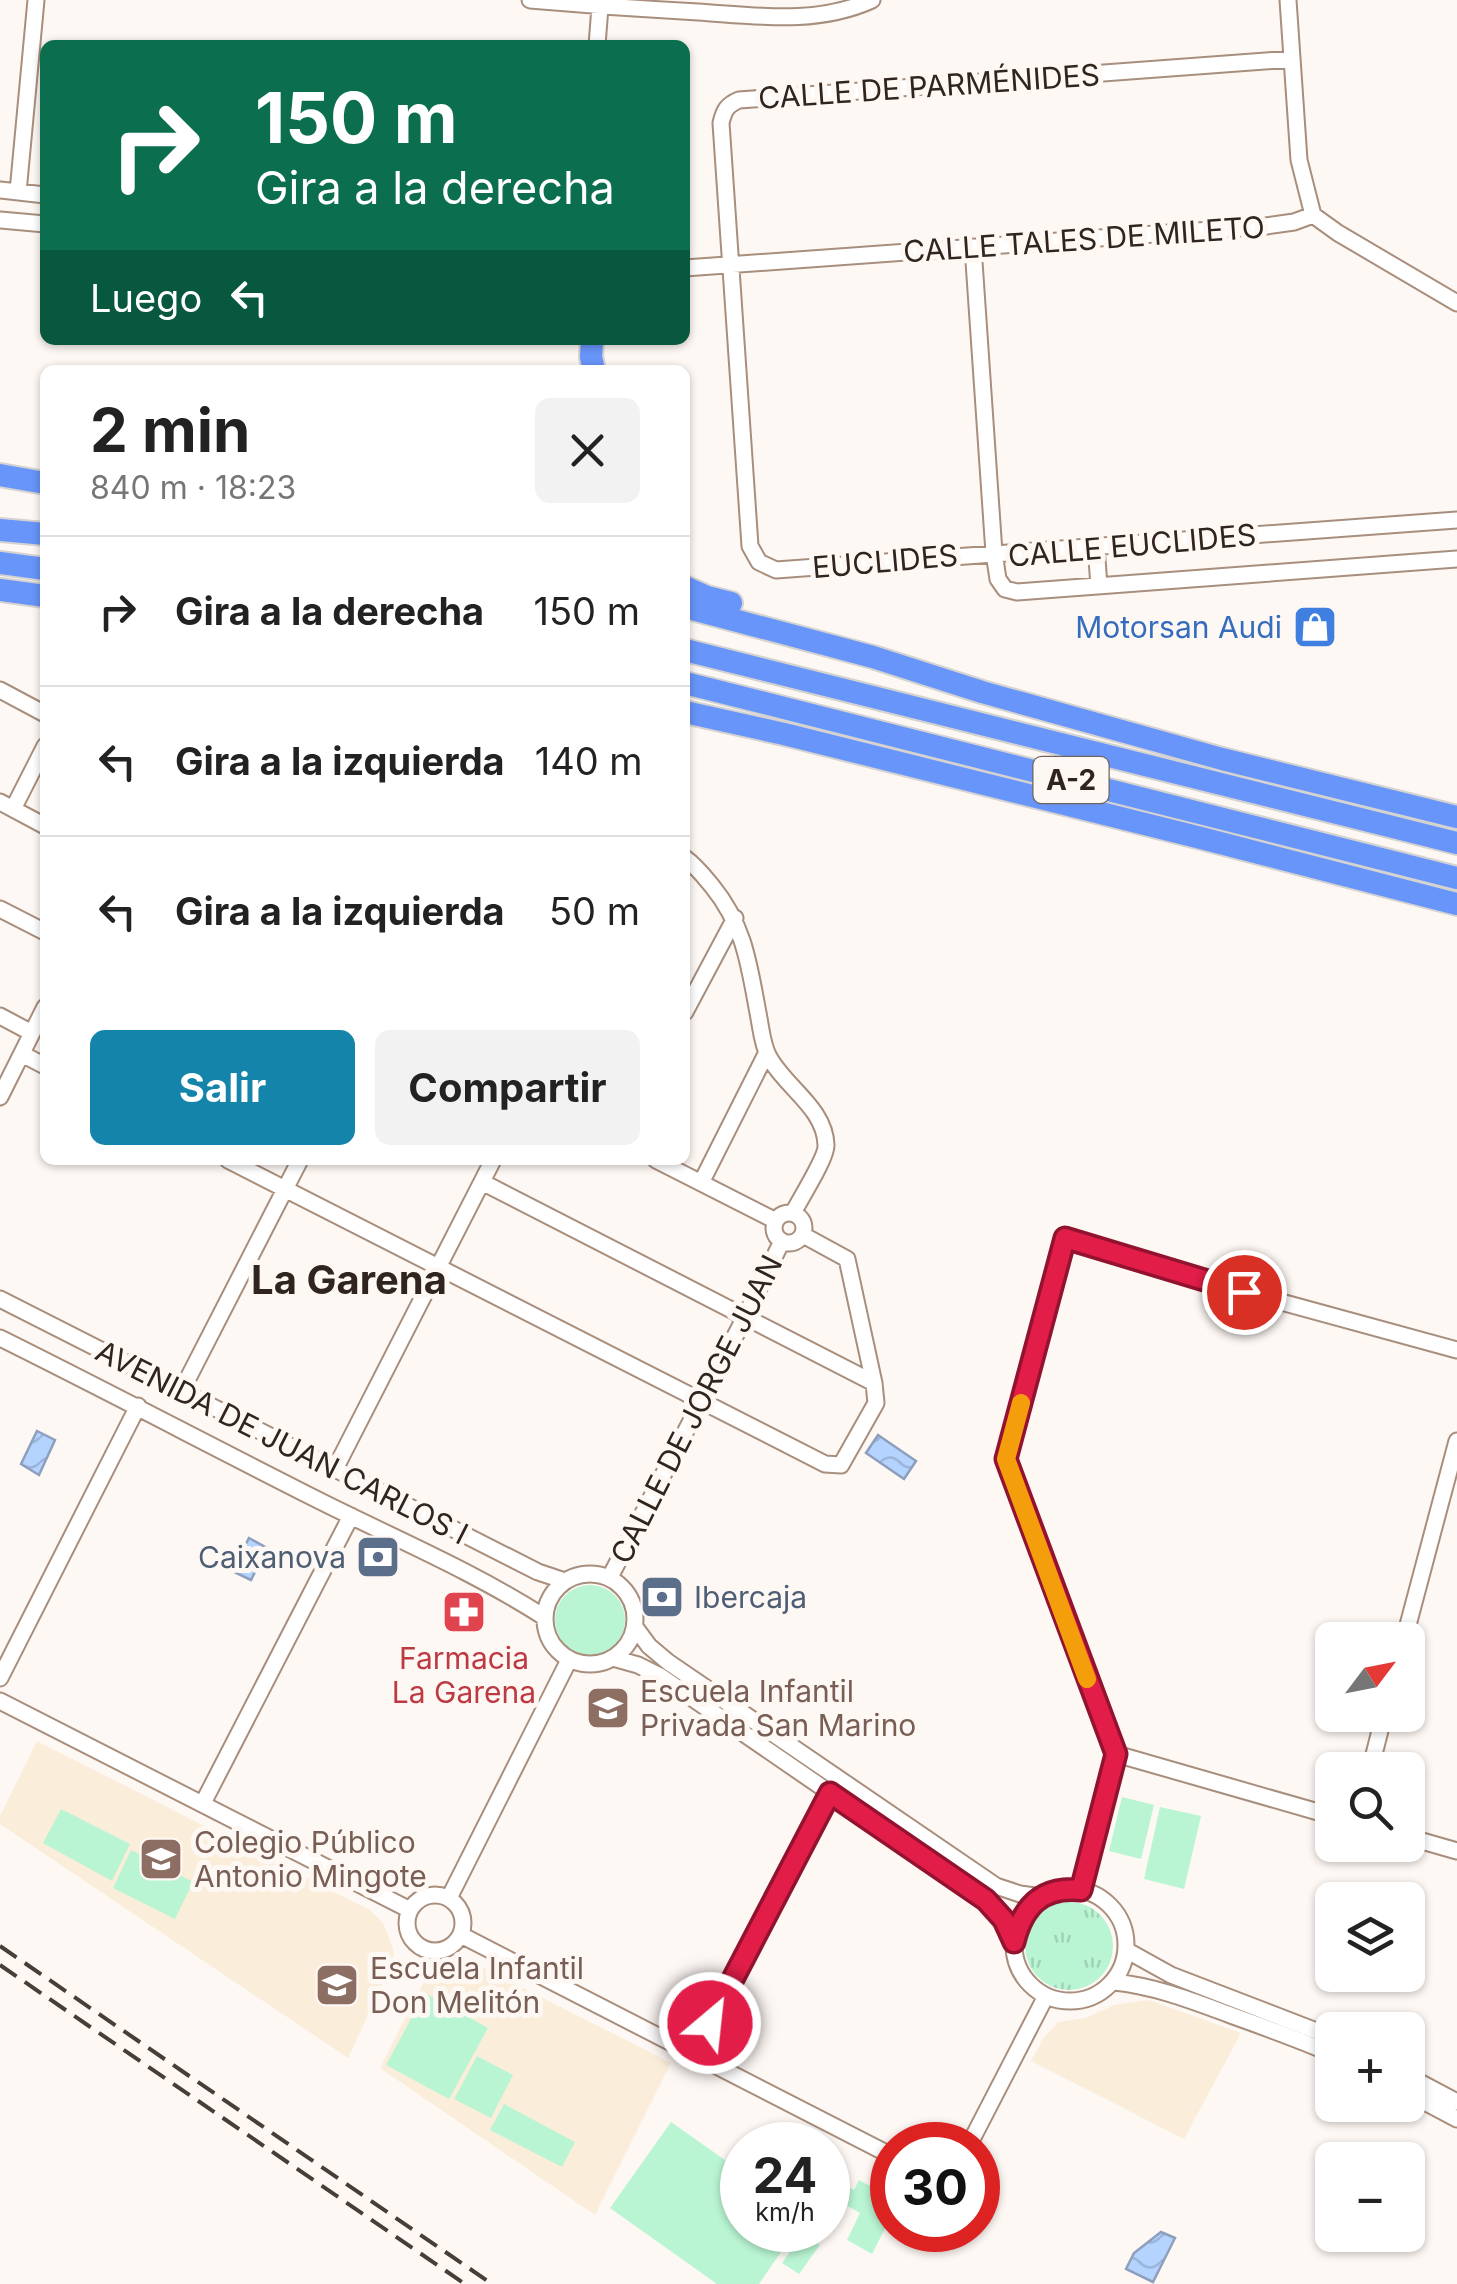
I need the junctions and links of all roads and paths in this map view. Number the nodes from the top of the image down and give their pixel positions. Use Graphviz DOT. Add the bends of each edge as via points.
graph roads {
  1 [pos="36,0"];
  2 [pos="530,0"];
  3 [pos="872,0"];
  4 [pos="1288,0"];
  5 [pos="600,7"];
  6 [pos="597,40"];
  7 [pos="1292,60"];
  8 [pos="0,190"];
  9 [pos="18,192"];
  10 [pos="40,194"];
  11 [pos="1313,215"];
  12 [pos="0,220"];
  13 [pos="40,224"];
  14 [pos="973,247"];
  15 [pos="732,266"];
  16 [pos="690,268"];
  17 [pos="1457,303"];
  18 [pos="0,475"];
  19 [pos="40,482"];
  20 [pos="0,487"];
  21 [pos="40,491"];
  22 [pos="1457,520"];
  23 [pos="0,530"];
  24 [pos="40,534"];
  25 [pos="1096,546"];
  26 [pos="994,553"];
  27 [pos="1457,560"];
  28 [pos="0,563"];
  29 [pos="40,568"];
  30 [pos="776,570"];
  31 [pos="1099,586"];
  32 [pos="690,589"];
  33 [pos="0,590"];
  34 [pos="40,598"];
  35 [pos="40,599"];
  36 [pos="0,600"];
  37 [pos="690,608"];
  38 [pos="690,651"];
  39 [pos="873,657"];
  40 [pos="690,684"];
  41 [pos="0,690"];
  42 [pos="690,710"];
  43 [pos="40,711"];
  44 [pos="40,754"];
  45 [pos="6,805"];
  46 [pos="1457,817"];
  47 [pos="40,823"];
  48 [pos="1457,843"];
  49 [pos="690,862"];
  50 [pos="1457,878"];
  51 [pos="1454,904"];
  52 [pos="0,909"];
  53 [pos="734,918"];
  54 [pos="40,929"];
  55 [pos="690,1002"];
  56 [pos="0,1016"];
  57 [pos="40,1017"];
  58 [pos="32,1033"];
  59 [pos="22,1054"];
  60 [pos="766,1054"];
  61 [pos="40,1063"];
  62 [pos="0,1097"];
  63 [pos="238,1165"];
  64 [pos="297,1165"];
  65 [pos="490,1165"];
  66 [pos="666,1165"];
  67 [pos="482,1182"];
  68 [pos="700,1183"];
  69 [pos="285,1189"];
  70 [pos="793,1213"];
  71 [pos="776,1220"];
  72 [pos="803,1235"];
  73 [pos="782,1241"];
  74 [pos="440,1268"];
  75 [pos="0,1299"];
  76 [pos="745,1317"];
  77 [pos="0,1338"];
  78 [pos="1457,1350"];
  79 [pos="874,1383"];
  80 [pos="181,1392"];
  81 [pos="701,1402"];
  82 [pos="138,1406"];
  83 [pos="1457,1440"];
  84 [pos="334,1469"];
  85 [pos="351,1516"];
  86 [pos="610,1578"];
  87 [pos="565,1580"];
  88 [pos="544,1617"];
  89 [pos="1409,1622"];
  90 [pos="635,1627"];
  91 [pos="614,1658"];
  92 [pos="570,1660"];
  93 [pos="0,1678"];
  94 [pos="0,1701"];
  95 [pos="1116,1754"];
  96 [pos="830,1793"];
  97 [pos="203,1803"];
  98 [pos="1315,1811"];
  99 [pos="1425,1842"];
  100 [pos="1457,1852"];
  101 [pos="1081,1890"];
  102 [pos="1042,1896"];
  103 [pos="449,1898"];
  104 [pos="410,1910"];
  105 [pos="461,1936"];
  106 [pos="1014,1942"];
  107 [pos="1126,1950"];
  108 [pos="1114,1982"];
  109 [pos="1046,1996"];
  110 [pos="1315,2030"];
  111 [pos="1315,2046"];
  112 [pos="694,2054"];
  113 [pos="1425,2085"];
  114 [pos="1425,2102"];
  115 [pos="1457,2102"];
  116 [pos="1457,2119"];
  117 [pos="981,2122"];
  118 [pos="870,2145"];
  1 -- 9 [label="street"];
  2 -- 5 [label="street"];
  3 -- 5 [label="street" via="803,18"];
  4 -- 7 [label="street"];
  5 -- 6 [label="street"];
  7 -- 11 [label="street" via="1300,160"];
  7 -- 15 [label="street, CALLE DE PARMÉNIDES" via="739,100 729,104 721,123"];
  8 -- 9 [label="street"];
  9 -- 10 [label="street"];
  11 -- 14 [label="street, CALLE TALES DE MILETO" via="1266,226"];
  11 -- 17 [label="street"];
  12 -- 13 [label="street"];
  14 -- 15 [label="street, CALLE TALES DE MILETO"];
  14 -- 26 [label="street"];
  15 -- 16 [label="street, CALLE TALES DE MILETO"];
  15 -- 30 [label="street, CALLE DE PARMÉNIDES" via="750,546"];
  18 -- 19 [label="highway"];
  20 -- 21 [label="highway"];
  22 -- 25 [label="street, CALLE EUCLIDES"];
  23 -- 24 [label="highway"];
  25 -- 26 [label="street, CALLE EUCLIDES"];
  25 -- 31 [label="street"];
  26 -- 30 [label="street, EUCLIDES"];
  26 -- 31 [label="street, CALLE EUCLIDES" via="1005,589"];
  27 -- 31 [label="street, CALLE EUCLIDES"];
  28 -- 29 [label="highway"];
  32 -- 39 [label="highway" via="821,627"];
  33 -- 34 [label="highway"];
  35 -- 36 [label="street"];
  37 -- 39 [label="highway"];
  38 -- 48 [label="highway, A-2"];
  39 -- 46 [label="highway" via="1222,758"];
  40 -- 50 [label="highway, A-2"];
  41 -- 43 [label="street"];
  42 -- 51 [label="highway"];
  44 -- 45 [label="street"];
  45 -- 47 [label="street"];
  49 -- 53 [label="street"];
  52 -- 54 [label="street"];
  53 -- 55 [label="street"];
  53 -- 60 [label="street"];
  56 -- 58 [label="street"];
  57 -- 58 [label="street"];
  58 -- 59 [label="street"];
  59 -- 61 [label="street"];
  59 -- 62 [label="street"];
  60 -- 68 [label="street"];
  60 -- 70 [label="street" via="823,1126 827,1149"];
  63 -- 69 [label="street"];
  64 -- 69 [label="street"];
  65 -- 67 [label="street"];
  66 -- 68 [label="street"];
  67 -- 74 [label="street"];
  67 -- 76 [label="street"];
  68 -- 71 [label="street"];
  69 -- 74 [label="street"];
  69 -- 80 [label="street"];
  70 -- 71 [label="street"];
  70 -- 72 [label="street" via="802,1219"];
  71 -- 73 [label="street"];
  72 -- 73 [label="street"];
  72 -- 79 [label="street" via="847,1260"];
  73 -- 76 [label="street, CALLE DE JORGE JUAN"];
  74 -- 81 [label="street"];
  74 -- 84 [label="street"];
  75 -- 80 [label="street, AVENIDA DE JUAN CARLOS I"];
  76 -- 79 [label="street"];
  76 -- 81 [label="street, CALLE DE JORGE JUAN"];
  77 -- 82 [label="street, AVENIDA DE JUAN CARLOS I"];
  78 -- 95 [label="street" via="1065,1238 1006,1459"];
  79 -- 81 [label="street" via="876,1403 841,1465 826,1464"];
  80 -- 84 [label="street, AVENIDA DE JUAN CARLOS I"];
  81 -- 86 [label="street, CALLE DE JORGE JUAN"];
  82 -- 85 [label="street, AVENIDA DE JUAN CARLOS I"];
  82 -- 93 [label="street"];
  83 -- 89 [label="street"];
  84 -- 87 [label="street, AVENIDA DE JUAN CARLOS I"];
  85 -- 88 [label="street, AVENIDA DE JUAN CARLOS I"];
  85 -- 97 [label="street"];
  86 -- 87 [label="street" via="595,1573"];
  86 -- 90 [label="street" via="631,1598"];
  87 -- 88 [label="street"];
  88 -- 92 [label="street" via="551,1642"];
  90 -- 91 [label="street"];
  90 -- 102 [label="street" via="668,1662 992,1883"];
  91 -- 92 [label="street" via="599,1664"];
  91 -- 96 [label="street" via="660,1676"];
  92 -- 103 [label="street"];
  94 -- 97 [label="street"];
  95 -- 98 [label="street"];
  95 -- 101 [label="street"];
  96 -- 106 [label="street" via="986,1900"];
  96 -- 112 [label="street"];
  97 -- 104 [label="street"];
  99 -- 100 [label="street"];
  101 -- 102 [label="street"];
  101 -- 107 [label="street" via="1120,1918"];
  102 -- 106 [label="street" via="1027,1909"];
  103 -- 104 [label="street" via="431,1894"];
  103 -- 105 [label="street" via="461,1910"];
  104 -- 105 [label="street" via="407,1928 422,1949 440,1951"];
  105 -- 112 [label="street"];
  106 -- 109 [label="street" via="1022,1974"];
  107 -- 108 [label="street"];
  107 -- 110 [label="street" via="1171,1975"];
  108 -- 109 [label="street" via="1081,2000"];
  108 -- 111 [label="street" via="1166,1991"];
  109 -- 117 [label="street"];
  112 -- 118 [label="street"];
  113 -- 115 [label="street"];
  114 -- 116 [label="street"];
}
